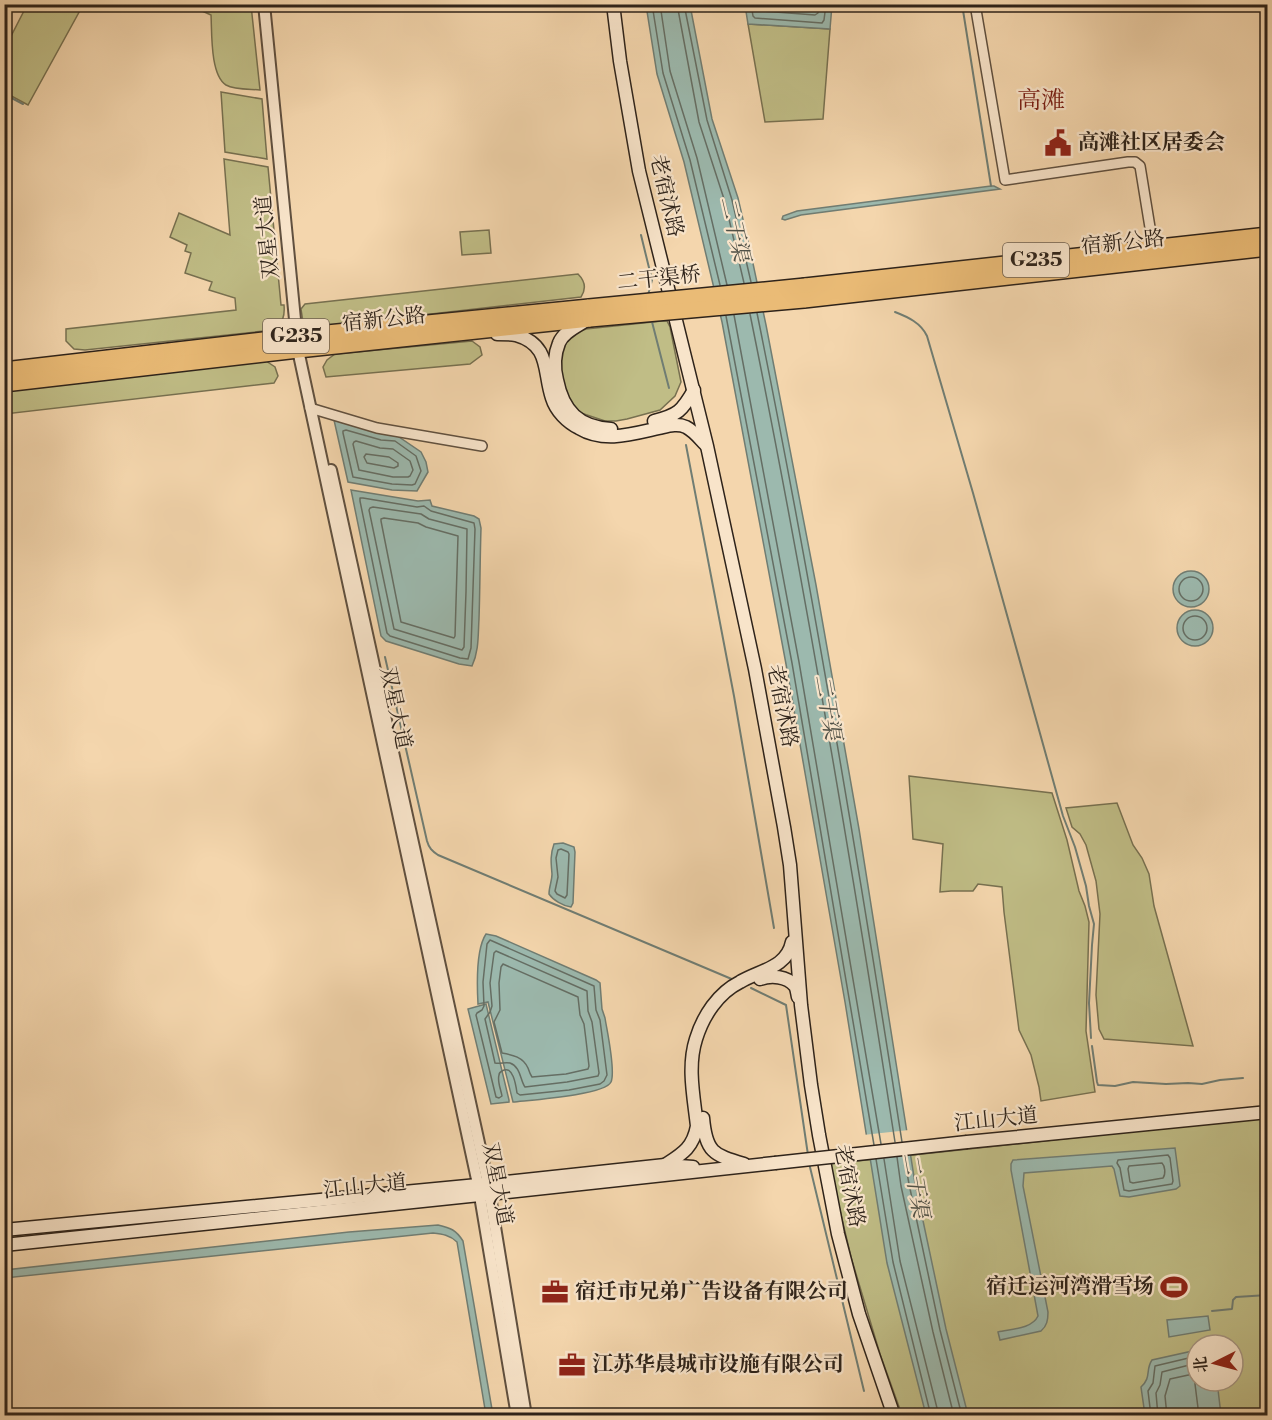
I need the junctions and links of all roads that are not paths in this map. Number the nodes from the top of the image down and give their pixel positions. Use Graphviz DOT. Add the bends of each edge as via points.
graph roads {
  1 [pos="264,4"];
  2 [pos="613,4"];
  3 [pos="975,4"];
  4 [pos="1268,235"];
  5 [pos="1268,248"];
  6 [pos="1154,254"];
  7 [pos="804,293"];
  8 [pos="589,315"];
  9 [pos="472,332"];
  10 [pos="301,342"];
  11 [pos="4,370"];
  12 [pos="4,384"];
  13 [pos="693,390"];
  14 [pos="314,409"];
  15 [pos="482,446"];
  16 [pos="707,446"];
  17 [pos="795,916"];
  18 [pos="796,951"];
  19 [pos="768,976"];
  20 [pos="801,1005"];
  21 [pos="1268,1112"];
  22 [pos="665,1165"];
  23 [pos="751,1166"];
  24 [pos="729,1169"];
  25 [pos="484,1189"];
  26 [pos="4,1230"];
  27 [pos="4,1245"];
  28 [pos="517,1416"];
  29 [pos="526,1416"];
  30 [pos="894,1416"];
  1 -- 10 [label="street, 双星大道"];
  2 -- 13 [label="main road, 老宿沭路" via="639,171"];
  3 -- 6 [label="street" via="1005,180 1135,162 1140,166"];
  4 -- 6 [label="highway, 宿新公路 / G235"];
  5 -- 6 [label="highway, 宿新公路 / G235"];
  6 -- 7 [label="highway, 宿新公路 / G235"];
  7 -- 8 [label="highway, 二干渠桥 / G235, bridge"];
  8 -- 9 [label="highway, 宿新公路 / G235"];
  8 -- 10 [label="highway, 宿新公路 / G235"];
  8 -- 13 [label="main road" via="563,336 555,356 560,394 568,409 583,422 618,429 668,418 680,411"];
  9 -- 10 [label="highway, 宿新公路 / G235"];
  9 -- 16 [label="main road" via="516,335 534,344 546,365 557,409 589,435 631,434 674,424 685,426"];
  10 -- 11 [label="highway, 宿新公路 / G235"];
  10 -- 12 [label="highway, 宿新公路 / G235"];
  10 -- 14 [label="street, 双星大道"];
  13 -- 16 [label="main road, 老宿沭路"];
  14 -- 15 [label="street" via="377,428"];
  14 -- 25 [label="street, 双星大道"];
  16 -- 17 [label="main road, 老宿沭路" via="758,680"];
  17 -- 18 [label="main road, 老宿沭路"];
  17 -- 22 [label="main road" via="787,956 727,990 703,1020 691,1069 696,1136 684,1153"];
  18 -- 19 [label="main road" via="786,965"];
  18 -- 20 [label="main road, 老宿沭路"];
  19 -- 20 [label="main road" via="779,976 794,986"];
  19 -- 23 [label="main road" via="736,991 718,1009 703,1038 697,1066 705,1137 710,1148 725,1159"];
  20 -- 30 [label="main road, 老宿沭路" via="838,1234 859,1314"];
  21 -- 23 [label="main road, 江山大道, bridge"];
  22 -- 24 [label="main road, 江山大道"];
  22 -- 25 [label="main road, 江山大道"];
  23 -- 24 [label="main road, 江山大道"];
  24 -- 25 [label="main road, 江山大道"];
  25 -- 26 [label="main road, 江山大道"];
  25 -- 27 [label="main road, 江山大道"];
  25 -- 28 [label="street, 双星大道"];
  25 -- 29 [label="street, 双星大道"];
}
